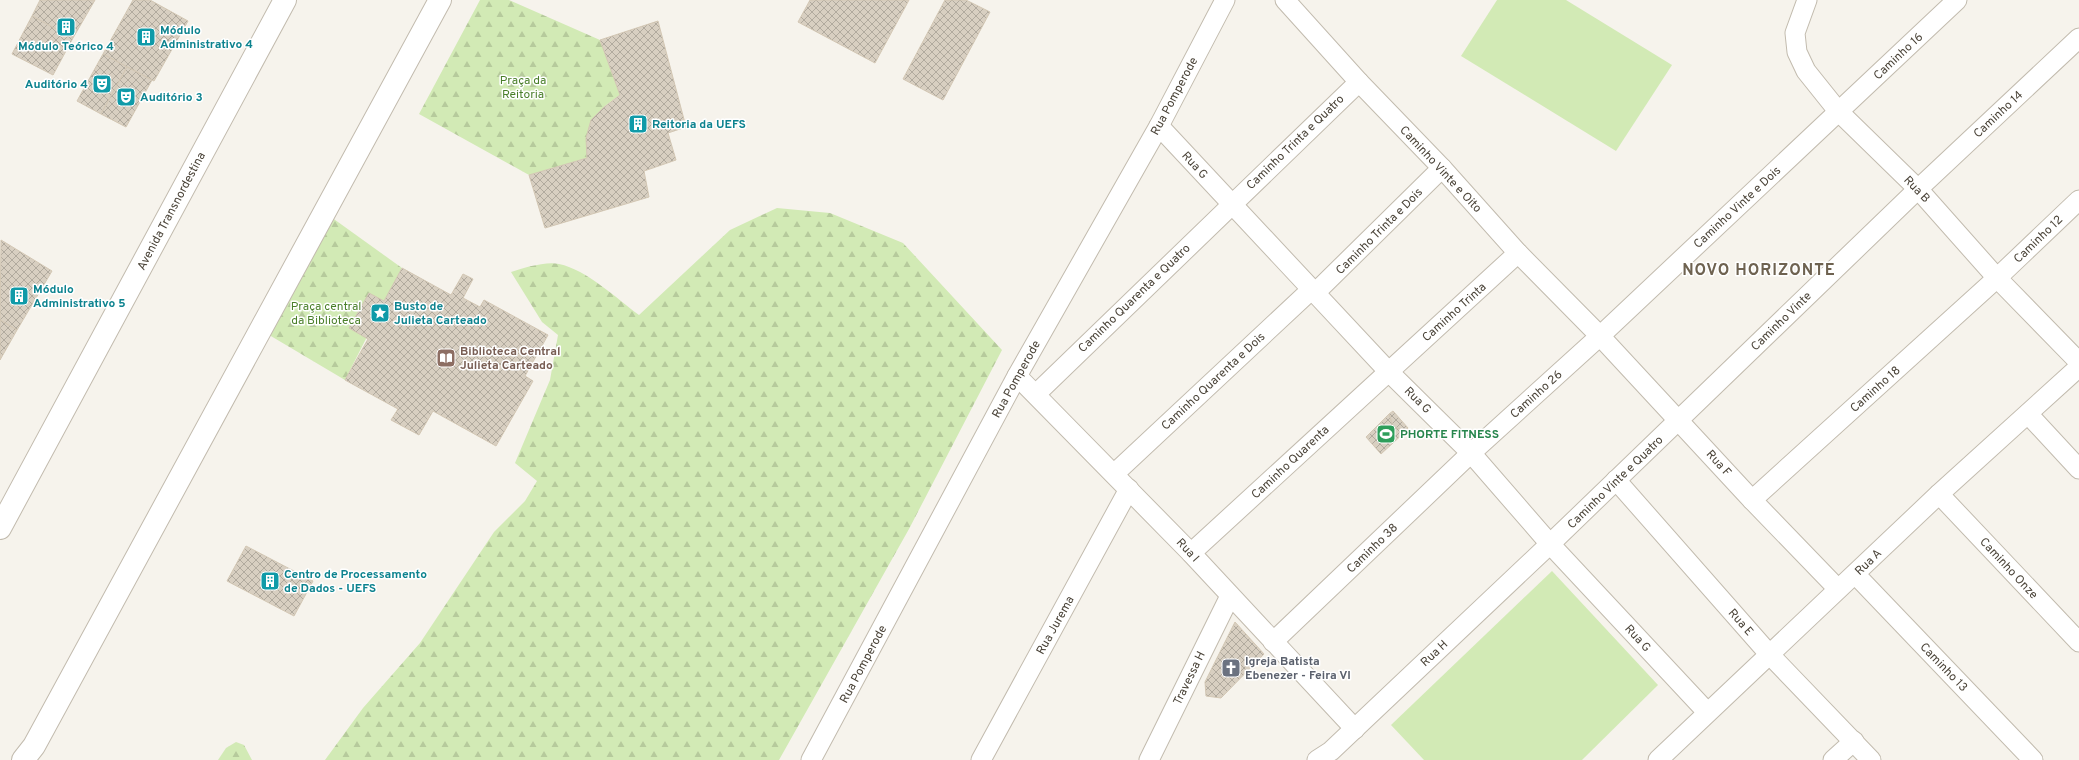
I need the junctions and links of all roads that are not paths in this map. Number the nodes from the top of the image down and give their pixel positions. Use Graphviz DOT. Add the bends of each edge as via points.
graph roads {
  1 [pos="285,0"];
  2 [pos="440,0"];
  3 [pos="1225,0"];
  4 [pos="1285,0"];
  5 [pos="1807,0"];
  6 [pos="1957,0"];
  7 [pos="2079,38"];
  8 [pos="1359,82"];
  9 [pos="1838,111"];
  10 [pos="1159,126"];
  11 [pos="1442,168"];
  12 [pos="1918,189"];
  13 [pos="2079,200"];
  14 [pos="1231,203"];
  15 [pos="1518,253"];
  16 [pos="1997,278"];
  17 [pos="1314,291"];
  18 [pos="1600,336"];
  19 [pos="2079,362"];
  20 [pos="2079,366"];
  21 [pos="1389,372"];
  22 [pos="1017,376"];
  23 [pos="1036,394"];
  24 [pos="2028,414"];
  25 [pos="1679,420"];
  26 [pos="1471,453"];
  27 [pos="2079,469"];
  28 [pos="1114,474"];
  29 [pos="1616,480"];
  30 [pos="1129,489"];
  31 [pos="1939,494"];
  32 [pos="1752,500"];
  33 [pos="0,528"];
  34 [pos="1550,544"];
  35 [pos="1191,553"];
  36 [pos="1855,574"];
  37 [pos="1838,589"];
  38 [pos="1230,596"];
  39 [pos="1273,642"];
  40 [pos="2079,642"];
  41 [pos="1770,655"];
  42 [pos="1707,712"];
  43 [pos="1355,729"];
  44 [pos="1854,741"];
  45 [pos="23,760"];
  46 [pos="811,760"];
  47 [pos="981,760"];
  48 [pos="1149,760"];
  49 [pos="1317,760"];
  50 [pos="1658,760"];
  51 [pos="1833,760"];
  52 [pos="1871,760"];
  53 [pos="2034,760"];
  1 -- 33 [label="street, Avenida Transnordestina"];
  2 -- 45 [label="street" via="34,746"];
  3 -- 10 [label="street, Rua Pomperode"];
  4 -- 8 [label="street, Caminho Vinte e Oito"];
  5 -- 9 [label="street, Rua B" via="1795,33 1797,52 1806,71"];
  6 -- 9 [label="street, Caminho 16"];
  7 -- 12 [label="street, Caminho 14"];
  8 -- 11 [label="street, Caminho Vinte e Oito"];
  8 -- 14 [label="street, Caminho Trinta e Quatro"];
  9 -- 12 [label="street, Rua B"];
  9 -- 18 [label="street, Caminho Vinte e Dois"];
  10 -- 14 [label="street, Rua G"];
  10 -- 22 [label="street, Rua Pomperode" via="1105,210"];
  11 -- 15 [label="street, Caminho Vinte e Oito"];
  11 -- 17 [label="street, Caminho Trinta e Dois"];
  12 -- 16 [label="street, Rua B"];
  12 -- 25 [label="street, Caminho Vinte"];
  13 -- 16 [label="street, Caminho 12"];
  14 -- 17 [label="street, Rua G"];
  14 -- 23 [label="street, Caminho Quarenta e Quatro"];
  15 -- 18 [label="street, Caminho Vinte e Oito"];
  15 -- 21 [label="street, Caminho Trinta"];
  16 -- 19 [label="street, Rua B"];
  16 -- 32 [label="street, Caminho 18"];
  17 -- 21 [label="street, Rua G"];
  17 -- 28 [label="street, Caminho Quarenta e Dois"];
  18 -- 25 [label="street, Rua F"];
  18 -- 26 [label="street, Caminho 26"];
  20 -- 24 [label="street, Rua A"];
  21 -- 26 [label="street, Rua G"];
  21 -- 35 [label="street, Caminho Quarenta"];
  22 -- 23 [label="street, Rua I"];
  22 -- 46 [label="street, Rua Pomperode"];
  23 -- 28 [label="street, Rua I"];
  24 -- 27 [label="street"];
  24 -- 31 [label="street, Rua A"];
  25 -- 29 [label="street, Caminho Vinte e Quatro"];
  25 -- 32 [label="street, Rua F"];
  26 -- 34 [label="street, Rua G"];
  26 -- 39 [label="street, Caminho 38"];
  28 -- 30 [label="street, Rua I"];
  29 -- 34 [label="street, Caminho Vinte e Quatro"];
  29 -- 41 [label="street, Rua E"];
  30 -- 35 [label="street, Rua I"];
  30 -- 47 [label="street, Rua Jurema"];
  31 -- 36 [label="street, Rua A"];
  31 -- 40 [label="street, Caminho Onze"];
  32 -- 37 [label="street, Rua F"];
  34 -- 42 [label="street, Rua G"];
  34 -- 43 [label="street, Rua H"];
  35 -- 38 [label="street, Rua I"];
  36 -- 37 [label="street, Rua A"];
  36 -- 53 [label="street, Caminho 13"];
  37 -- 41 [label="street, Rua A"];
  38 -- 39 [label="street, Rua I"];
  38 -- 48 [label="street, Travessa H"];
  39 -- 43 [label="street, Rua I"];
  41 -- 42 [label="street, Rua A"];
  41 -- 44 [label="street, Rua E"];
  42 -- 50 [label="street, Rua A"];
  43 -- 49 [label="street, Rua H"];
  44 -- 51 [label="street"];
  44 -- 52 [label="street, Rua E"];
}
